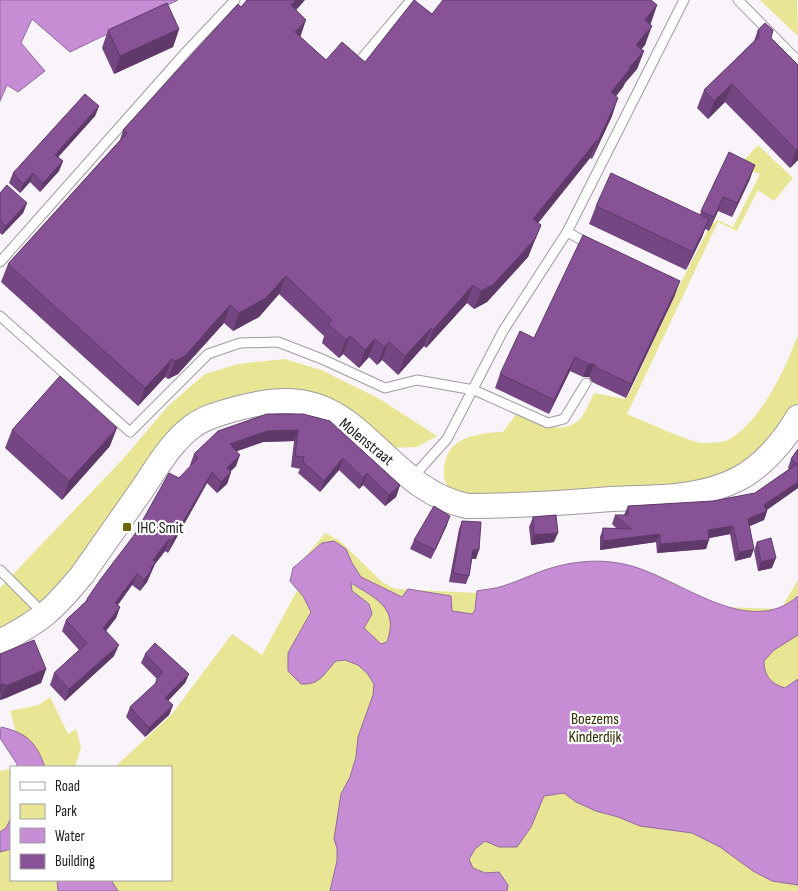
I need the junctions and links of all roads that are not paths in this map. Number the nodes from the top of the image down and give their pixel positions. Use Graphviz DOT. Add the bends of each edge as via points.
graph roads {
  1 [pos="411,0"];
  2 [pos="684,0"];
  3 [pos="738,0"];
  4 [pos="233,1"];
  5 [pos="798,61"];
  6 [pos="358,63"];
  7 [pos="567,232"];
  8 [pos="600,249"];
  9 [pos="0,262"];
  10 [pos="0,316"];
  11 [pos="586,383"];
  12 [pos="474,390"];
  13 [pos="798,417"];
  14 [pos="411,478"];
  15 [pos="0,570"];
  16 [pos="44,614"];
  17 [pos="0,642"];
  1 -- 6 [label="lane"];
  2 -- 7 [label="lane"];
  3 -- 5 [label="lane"];
  4 -- 9 [label="lane"];
  7 -- 8 [label="lane"];
  7 -- 12 [label="lane" via="503,331"];
  10 -- 12 [label="lane" via="130,432 208,354 240,343 278,342 386,388 417,380"];
  11 -- 12 [label="lane" via="564,419 548,423"];
  12 -- 14 [label="lane" via="447,439"];
  13 -- 14 [label="street, Molenstraat" via="760,464 725,486 694,494 467,506 436,496"];
  14 -- 16 [label="street, Molenstraat" via="346,421 318,406 273,400 207,418 193,426 174,445 82,575"];
  15 -- 16 [label="lane"];
  16 -- 17 [label="street, Molenstraat"];
}
